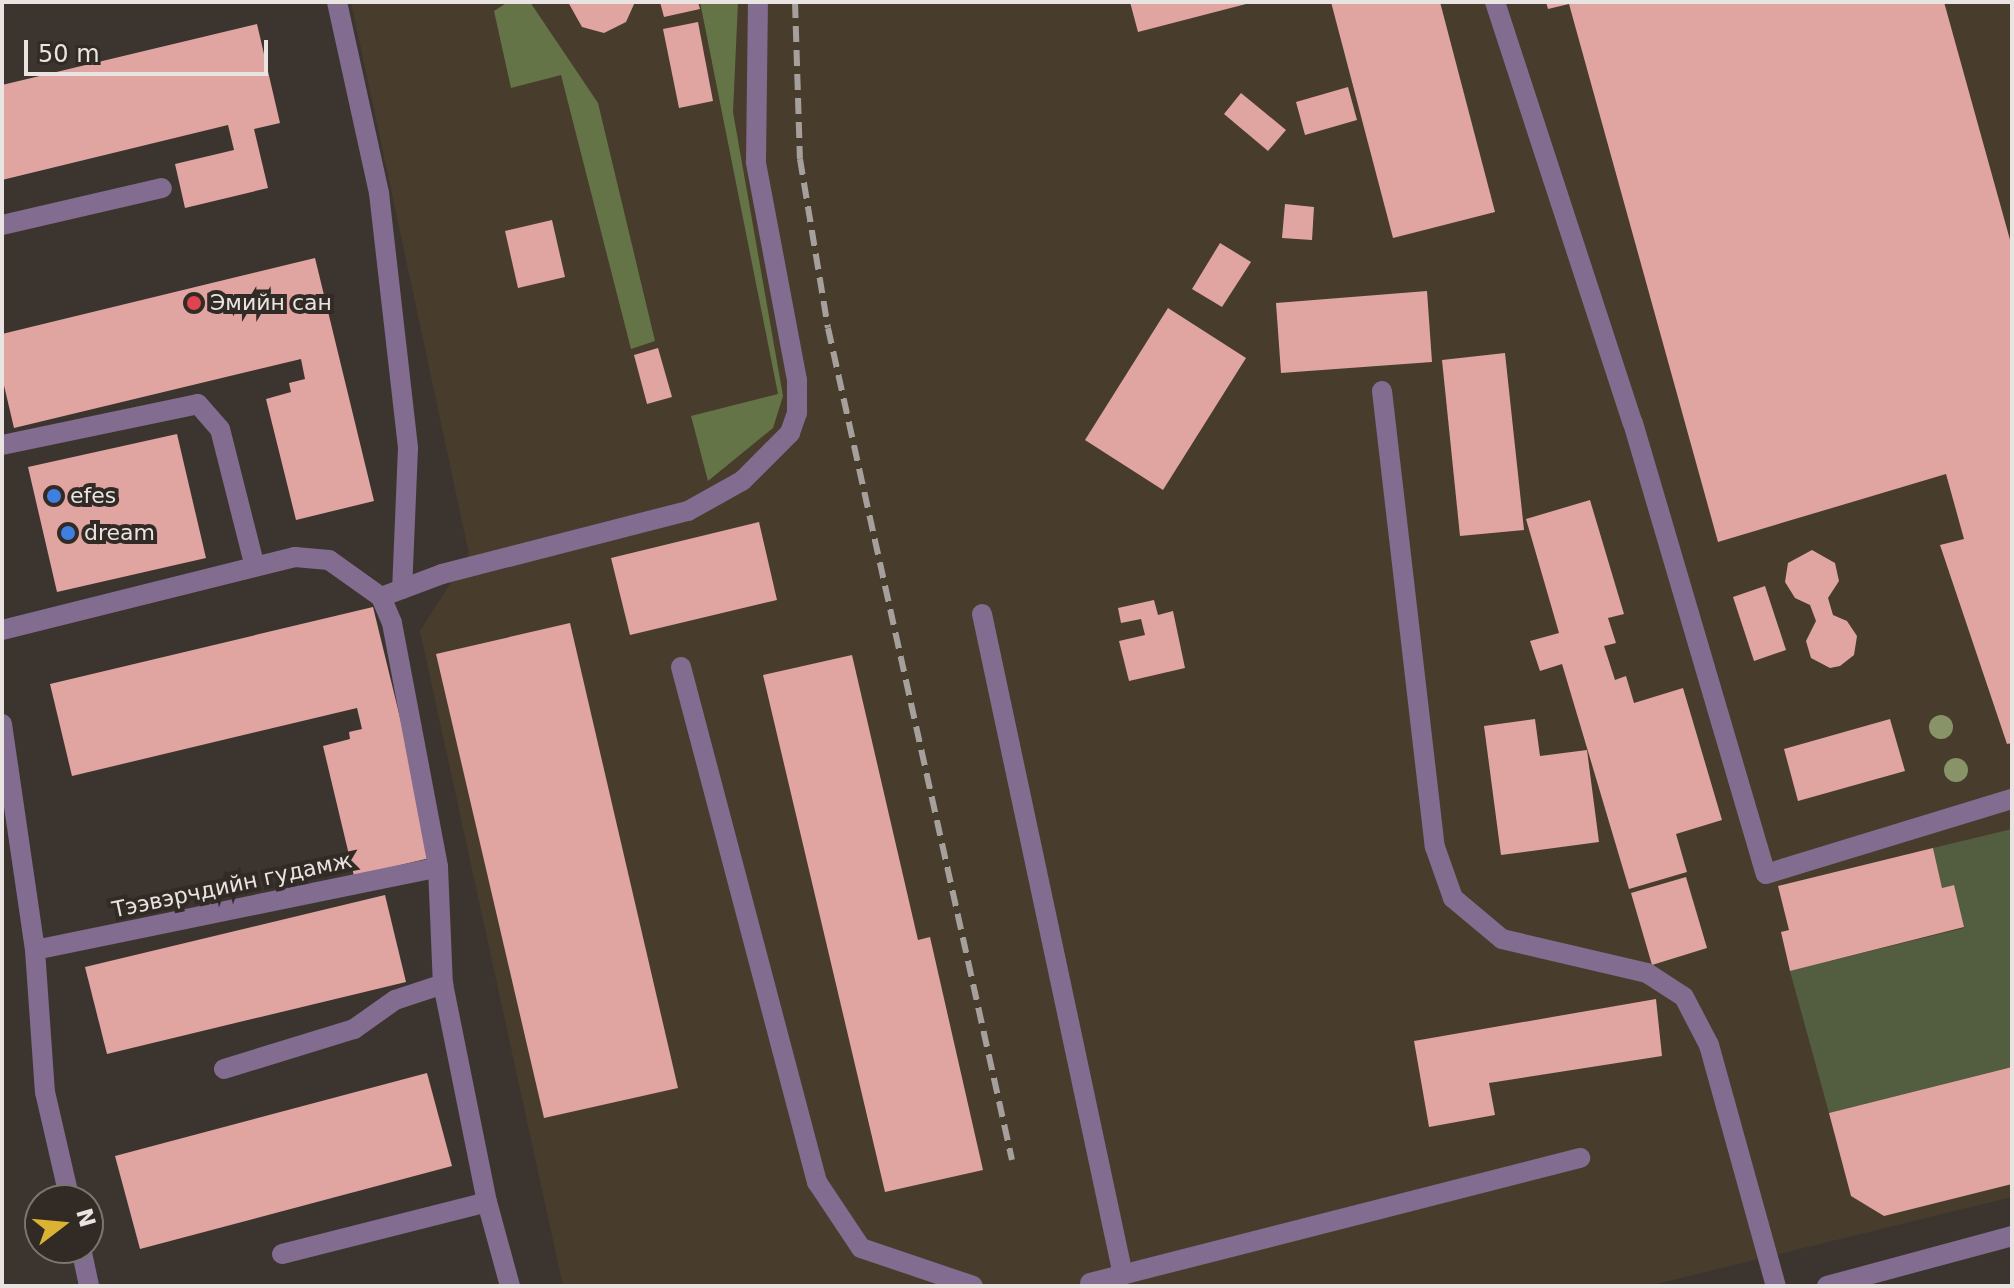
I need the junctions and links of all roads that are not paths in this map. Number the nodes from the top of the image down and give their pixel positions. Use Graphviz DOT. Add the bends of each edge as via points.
graph roads {
  1 [pos="337,2"];
  2 [pos="758,2"];
  3 [pos="1495,2"];
  4 [pos="162,188"];
  5 [pos="2,225"];
  6 [pos="1382,391"];
  7 [pos="2,445"];
  8 [pos="255,567"];
  9 [pos="402,589"];
  10 [pos="381,597"];
  11 [pos="982,614"];
  12 [pos="2,630"];
  13 [pos="681,667"];
  14 [pos="2,724"];
  15 [pos="2012,799"];
  16 [pos="438,867"];
  17 [pos="35,950"];
  18 [pos="443,984"];
  19 [pos="224,1069"];
  20 [pos="1580,1158"];
  21 [pos="66,1184"];
  22 [pos="487,1202"];
  23 [pos="2012,1236"];
  24 [pos="282,1254"];
  25 [pos="84,1264"];
  26 [pos="1123,1275"];
  27 [pos="1085,1285"];
  28 [pos="89,1286"];
  29 [pos="510,1286"];
  30 [pos="973,1286"];
  31 [pos="1776,1286"];
  32 [pos="1827,1286"];
  1 -- 9 [label="street" via="379,193 408,448"];
  2 -- 9 [label="street" via="756,162 797,380 797,413 790,433 742,481 688,511"];
  3 -- 15 [label="street" via="1633,423 1766,874"];
  4 -- 5 [label="street"];
  6 -- 31 [label="street" via="1435,847 1453,898 1502,939 1647,973 1684,997 1709,1045"];
  7 -- 8 [label="street" via="198,404 220,429"];
  8 -- 10 [label="street" via="295,557 329,560"];
  8 -- 12 [label="street"];
  9 -- 10 [label="street"];
  10 -- 16 [label="street" via="392,623"];
  11 -- 26 [label="street"];
  13 -- 30 [label="street" via="817,1182 861,1248"];
  14 -- 17 [label="street"];
  16 -- 17 [label="street, Тээвэрчдийн гудамж"];
  16 -- 18 [label="street"];
  17 -- 21 [label="street" via="45,1092"];
  18 -- 19 [label="street" via="395,1000 354,1029"];
  18 -- 22 [label="street"];
  20 -- 26 [label="street"];
  22 -- 24 [label="street"];
  22 -- 29 [label="street"];
  23 -- 32 [label="street"];
  25 -- 28 [label="street"];
  26 -- 27 [label="street"];
}
